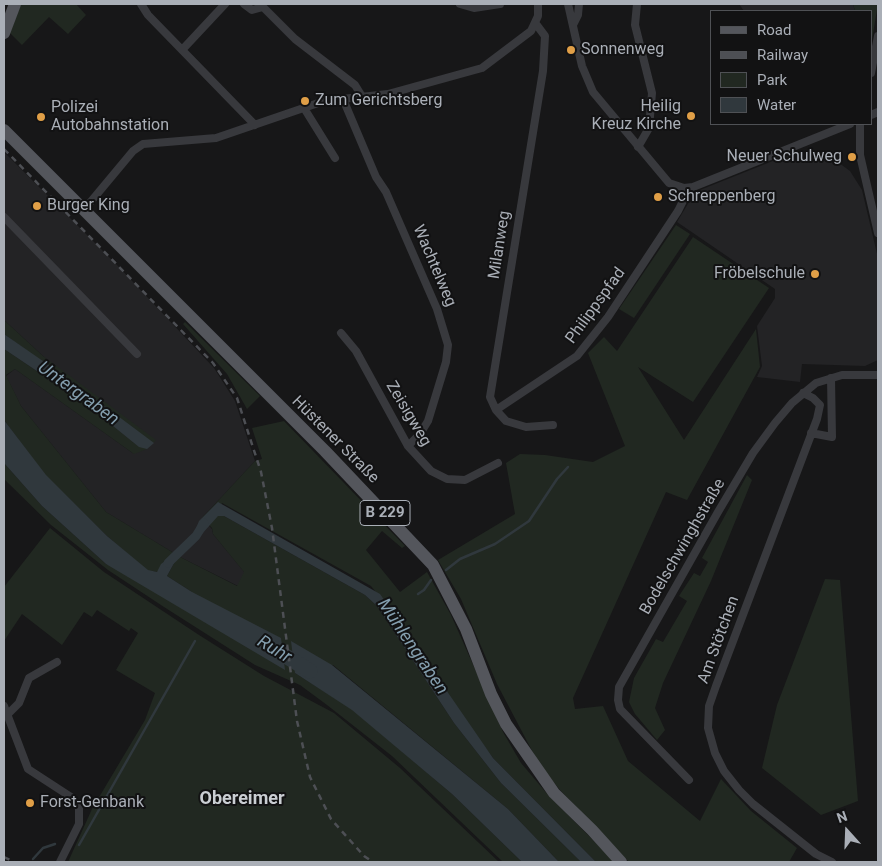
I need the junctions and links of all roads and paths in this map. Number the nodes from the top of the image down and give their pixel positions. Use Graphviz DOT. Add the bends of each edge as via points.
graph roads {
  1 [pos="15,4"];
  2 [pos="141,4"];
  3 [pos="225,4"];
  4 [pos="244,4"];
  5 [pos="460,4"];
  6 [pos="500,4"];
  7 [pos="538,4"];
  8 [pos="568,4"];
  9 [pos="579,4"];
  10 [pos="637,4"];
  11 [pos="536,24"];
  12 [pos="573,25"];
  13 [pos="4,33"];
  14 [pos="878,36"];
  15 [pos="182,50"];
  16 [pos="872,68"];
  17 [pos="363,98"];
  18 [pos="343,99"];
  19 [pos="304,108"];
  20 [pos="848,125"];
  21 [pos="860,125"];
  22 [pos="255,126"];
  23 [pos="4,130"];
  24 [pos="638,147"];
  25 [pos="335,158"];
  26 [pos="684,188"];
  27 [pos="83,211"];
  28 [pos="4,217"];
  29 [pos="878,233"];
  30 [pos="341,332"];
  31 [pos="137,354"];
  32 [pos="878,375"];
  33 [pos="831,378"];
  34 [pos="803,393"];
  35 [pos="496,410"];
  36 [pos="553,425"];
  37 [pos="811,433"];
  38 [pos="408,446"];
  39 [pos="498,463"];
  40 [pos="57,662"];
  41 [pos="4,706"];
  42 [pos="8,713"];
  43 [pos="689,780"];
  44 [pos="60,862"];
  45 [pos="621,862"];
  46 [pos="832,862"];
  1 -- 13 [label="main road"];
  2 -- 15 [label="street"];
  3 -- 15 [label="street"];
  4 -- 17 [label="street" via="252,10 263,7 295,39 355,85"];
  5 -- 6 [label="street" via="474,8"];
  7 -- 11 [label="street"];
  8 -- 12 [label="street"];
  9 -- 12 [label="street"];
  10 -- 24 [label="street" via="635,25 652,93 649,128"];
  11 -- 17 [label="street" via="491,64 482,68"];
  11 -- 35 [label="street, Milanweg" via="545,36 543,71 490,397"];
  12 -- 24 [label="street" via="582,66 593,92"];
  14 -- 16 [label="street"];
  15 -- 22 [label="street"];
  17 -- 18 [label="street"];
  18 -- 19 [label="street"];
  18 -- 38 [label="street, Wachtelweg" via="440,315 448,345 428,421"];
  19 -- 22 [label="street"];
  19 -- 25 [label="street"];
  20 -- 26 [label="street"];
  21 -- 29 [label="street" via="860,155"];
  22 -- 27 [label="street" via="216,138 143,144 133,151"];
  23 -- 27 [label="main road, Hüstener Straße / B 229"];
  24 -- 26 [label="street" via="669,183"];
  26 -- 35 [label="street, Philippspfad" via="684,199 678,211 608,316 577,356"];
  27 -- 45 [label="main road, Hüstener Straße / B 229" via="325,451 433,566 466,629 490,694 522,748 554,793"];
  28 -- 31 [label="street"];
  30 -- 38 [label="street, Zeisigweg" via="356,351"];
  32 -- 33 [label="street, Bodelschwinghstraße"];
  33 -- 34 [label="street, Bodelschwinghstraße" via="816,383"];
  33 -- 37 [label="street" via="832,437"];
  34 -- 37 [label="street, Am Stötchen" via="820,405"];
  34 -- 43 [label="street, Bodelschwinghstraße" via="775,422 753,453 619,687 620,709"];
  35 -- 36 [label="street" via="506,421 526,427"];
  37 -- 46 [label="street, Am Stötchen" via="709,706 708,728 715,753 739,790 816,854"];
  38 -- 39 [label="street, Zeisigweg" via="431,472 447,479 465,480"];
  40 -- 42 [label="street" via="29,678 19,703"];
  41 -- 42 [label="street"];
  42 -- 44 [label="street" via="28,769 71,797 79,808 79,824"];
}
